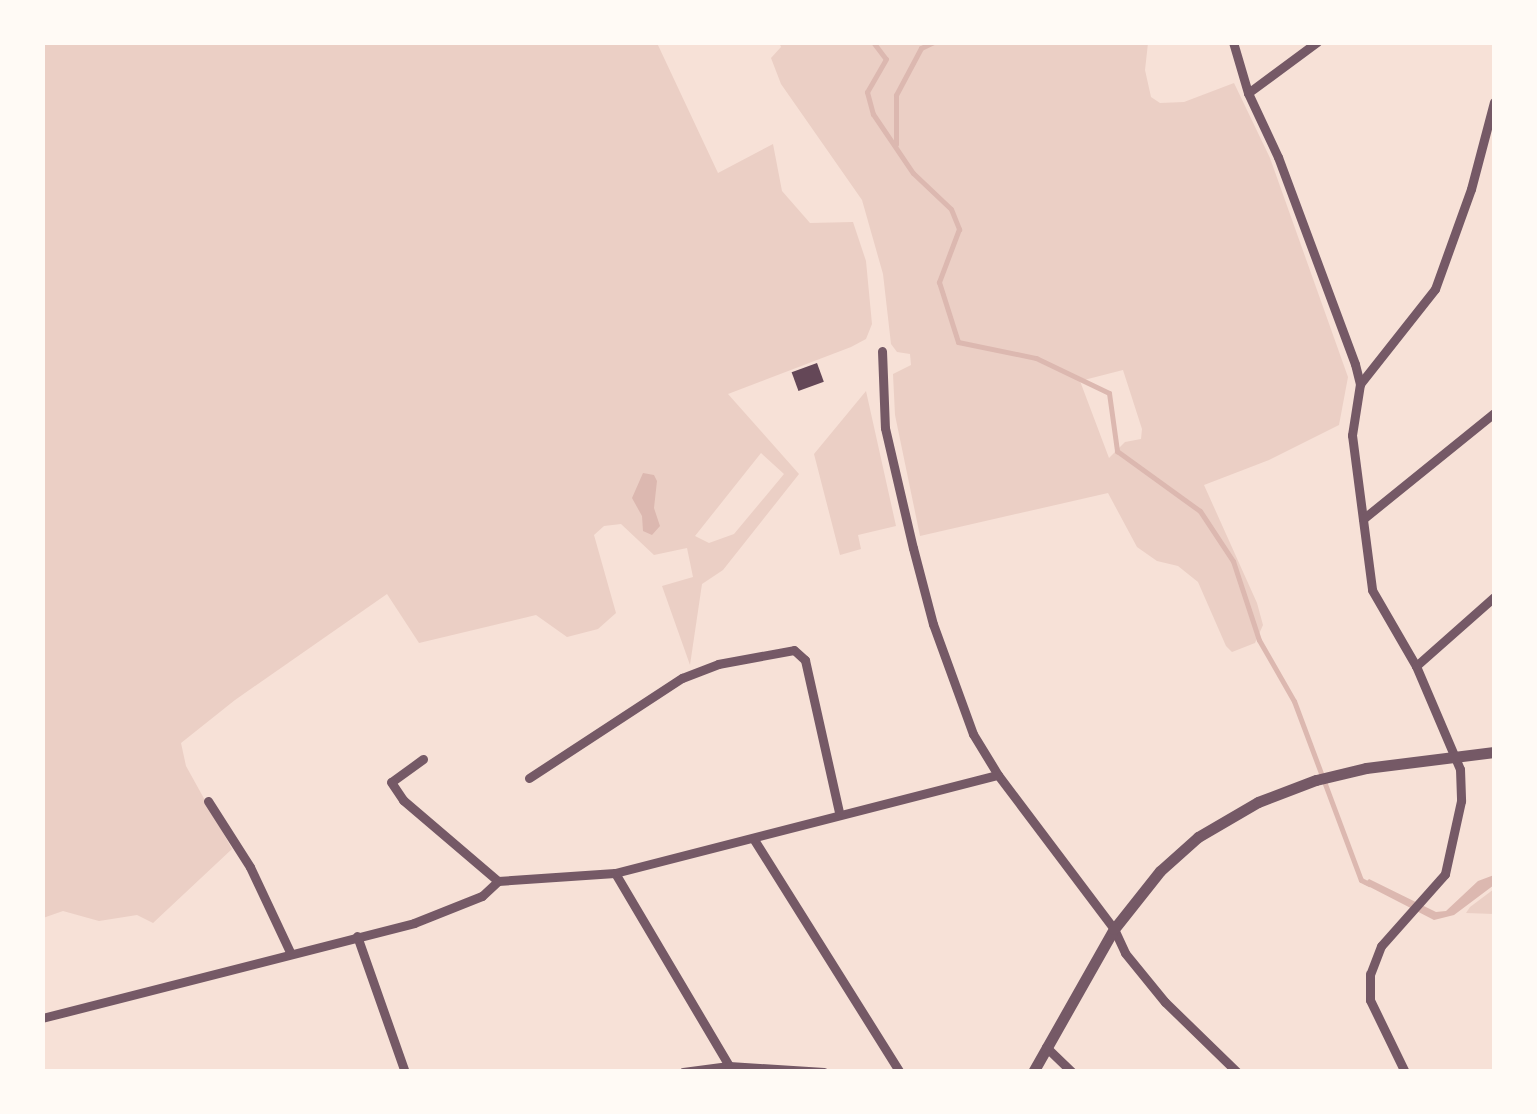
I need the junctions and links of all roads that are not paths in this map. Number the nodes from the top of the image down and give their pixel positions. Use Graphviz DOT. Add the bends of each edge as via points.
graph roads {
  1 [pos="1233,42"];
  2 [pos="1317,42"];
  3 [pos="1248,93"];
  4 [pos="1494,102"];
  5 [pos="1481,149"];
  6 [pos="1494,158"];
  7 [pos="882,351"];
  8 [pos="1360,384"];
  9 [pos="1494,413"];
  10 [pos="1363,519"];
  11 [pos="1494,597"];
  12 [pos="1416,666"];
  13 [pos="1494,752"];
  14 [pos="1455,756"];
  15 [pos="423,759"];
  16 [pos="998,775"];
  17 [pos="528,778"];
  18 [pos="208,801"];
  19 [pos="840,812"];
  20 [pos="753,838"];
  21 [pos="614,873"];
  22 [pos="498,881"];
  23 [pos="1114,929"];
  24 [pos="358,936"];
  25 [pos="291,954"];
  26 [pos="42,1018"];
  27 [pos="1046,1047"];
  28 [pos="729,1066"];
  29 [pos="405,1072"];
  30 [pos="683,1072"];
  31 [pos="824,1072"];
  32 [pos="900,1072"];
  33 [pos="1033,1072"];
  34 [pos="1072,1072"];
  35 [pos="1237,1072"];
  36 [pos="1405,1072"];
  1 -- 3 [label="street"];
  2 -- 3 [label="street"];
  3 -- 8 [label="street" via="1278,157"];
  4 -- 5 [label="street"];
  5 -- 6 [label="street"];
  5 -- 8 [label="street" via="1435,289"];
  7 -- 16 [label="street" via="886,428 933,624 957,698"];
  8 -- 10 [label="street" via="1352,436"];
  9 -- 10 [label="street"];
  10 -- 12 [label="street" via="1372,590"];
  11 -- 12 [label="street"];
  12 -- 14 [label="street"];
  13 -- 14 [label="street"];
  14 -- 23 [label="street" via="1322,778 1258,802 1198,837 1160,871"];
  14 -- 36 [label="street" via="1462,783 1445,874 1374,957 1368,989"];
  15 -- 22 [label="street" via="391,782 403,800"];
  16 -- 19 [label="street"];
  16 -- 23 [label="street"];
  17 -- 19 [label="street" via="682,678 794,650 806,660"];
  18 -- 25 [label="street" via="250,867"];
  19 -- 20 [label="street"];
  20 -- 21 [label="street"];
  20 -- 32 [label="street"];
  21 -- 22 [label="street"];
  21 -- 28 [label="street"];
  22 -- 24 [label="street" via="482,896"];
  23 -- 27 [label="street"];
  23 -- 35 [label="street" via="1124,953 1165,1002"];
  24 -- 25 [label="street"];
  24 -- 29 [label="street"];
  25 -- 26 [label="street"];
  27 -- 33 [label="street"];
  27 -- 34 [label="street"];
  28 -- 30 [label="street"];
  28 -- 31 [label="street"];
}
